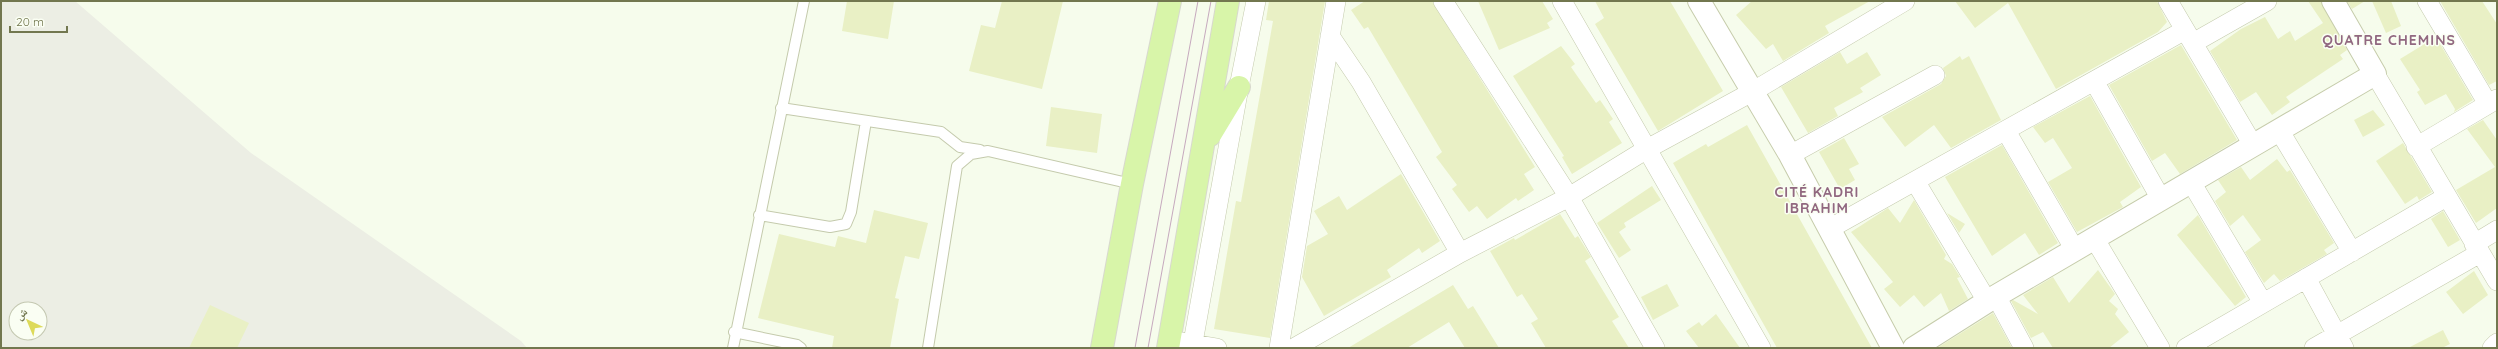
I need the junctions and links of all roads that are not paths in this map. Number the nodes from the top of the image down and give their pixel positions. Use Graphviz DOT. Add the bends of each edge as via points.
graph roads {
  1 [pos="804,1"];
  2 [pos="1170,1"];
  3 [pos="1228,1"];
  4 [pos="1256,1"];
  5 [pos="1336,1"];
  6 [pos="1443,1"];
  7 [pos="1562,1"];
  8 [pos="1699,1"];
  9 [pos="1905,1"];
  10 [pos="2168,1"];
  11 [pos="2267,1"];
  12 [pos="2332,1"];
  13 [pos="2426,1"];
  14 [pos="1330,36"];
  15 [pos="2189,37"];
  16 [pos="2374,74"];
  17 [pos="1935,75"];
  18 [pos="2094,81"];
  19 [pos="1239,87"];
  20 [pos="1752,92"];
  21 [pos="2492,102"];
  22 [pos="781,108"];
  23 [pos="866,121"];
  24 [pos="2279,130"];
  25 [pos="2006,131"];
  26 [pos="2253,145"];
  27 [pos="1203,146"];
  28 [pos="2416,147"];
  29 [pos="1647,149"];
  30 [pos="988,151"];
  31 [pos="1790,155"];
  32 [pos="1915,181"];
  33 [pos="2191,182"];
  34 [pos="1132,184"];
  35 [pos="1569,197"];
  36 [pos="2446,197"];
  37 [pos="2161,199"];
  38 [pos="759,215"];
  39 [pos="1829,229"];
  40 [pos="2497,230"];
  41 [pos="2094,238"];
  42 [pos="2477,248"];
  43 [pos="2075,250"];
  44 [pos="2352,252"];
  45 [pos="1460,253"];
  46 [pos="2306,278"];
  47 [pos="2497,281"];
  48 [pos="1992,298"];
  49 [pos="2263,304"];
  50 [pos="734,332"];
  51 [pos="2341,341"];
  52 [pos="2497,343"];
  53 [pos="1169,344"];
  54 [pos="1193,346"];
  55 [pos="733,348"];
  56 [pos="801,348"];
  57 [pos="928,348"];
  58 [pos="1102,348"];
  59 [pos="1217,348"];
  60 [pos="1279,348"];
  61 [pos="1294,348"];
  62 [pos="1656,348"];
  63 [pos="1761,348"];
  64 [pos="1893,348"];
  65 [pos="1914,348"];
  66 [pos="2024,348"];
  67 [pos="2160,348"];
  68 [pos="2186,348"];
  69 [pos="2314,348"];
  70 [pos="2492,348"];
  1 -- 22 [label="lane"];
  2 -- 34 [label="main road"];
  3 -- 27 [label="main road"];
  4 -- 19 [label="street"];
  5 -- 14 [label="street"];
  6 -- 35 [label="street"];
  7 -- 29 [label="street"];
  8 -- 20 [label="street"];
  9 -- 20 [label="street"];
  10 -- 15 [label="street"];
  11 -- 15 [label="street"];
  12 -- 16 [label="street"];
  13 -- 21 [label="street"];
  14 -- 45 [label="street" via="1361,82"];
  14 -- 60 [label="street"];
  15 -- 18 [label="street"];
  15 -- 26 [label="street"];
  16 -- 24 [label="street"];
  16 -- 28 [label="street"];
  17 -- 31 [label="street"];
  18 -- 25 [label="street"];
  18 -- 37 [label="street"];
  19 -- 27 [label="main road"];
  19 -- 54 [label="street"];
  20 -- 29 [label="street"];
  20 -- 31 [label="street"];
  21 -- 28 [label="street"];
  22 -- 23 [label="lane"];
  22 -- 38 [label="lane"];
  23 -- 30 [label="lane" via="941,132 960,147"];
  23 -- 38 [label="lane" via="851,212 846,224 830,227"];
  24 -- 26 [label="street"];
  24 -- 44 [label="street"];
  25 -- 32 [label="street"];
  25 -- 43 [label="street"];
  26 -- 33 [label="street"];
  27 -- 53 [label="main road"];
  28 -- 36 [label="street"];
  29 -- 35 [label="street"];
  29 -- 63 [label="street"];
  30 -- 34 [label="lane"];
  30 -- 57 [label="lane" via="971,154 957,166"];
  31 -- 39 [label="street"];
  32 -- 39 [label="street"];
  32 -- 48 [label="street"];
  33 -- 37 [label="street"];
  33 -- 49 [label="street"];
  34 -- 58 [label="main road"];
  35 -- 45 [label="street"];
  35 -- 62 [label="street"];
  36 -- 42 [label="street"];
  36 -- 44 [label="street"];
  37 -- 41 [label="street"];
  38 -- 50 [label="lane"];
  39 -- 64 [label="street"];
  40 -- 42 [label="street"];
  41 -- 43 [label="street"];
  41 -- 67 [label="street"];
  42 -- 47 [label="street"];
  42 -- 51 [label="street"];
  43 -- 48 [label="street"];
  44 -- 46 [label="street"];
  45 -- 61 [label="street"];
  46 -- 49 [label="street"];
  46 -- 51 [label="street"];
  48 -- 65 [label="street"];
  48 -- 66 [label="street"];
  49 -- 68 [label="street"];
  50 -- 55 [label="lane"];
  50 -- 56 [label="lane"];
  51 -- 69 [label="street"];
  52 -- 70 [label="street"];
  53 -- 54 [label="street"];
  54 -- 59 [label="street"];
}
